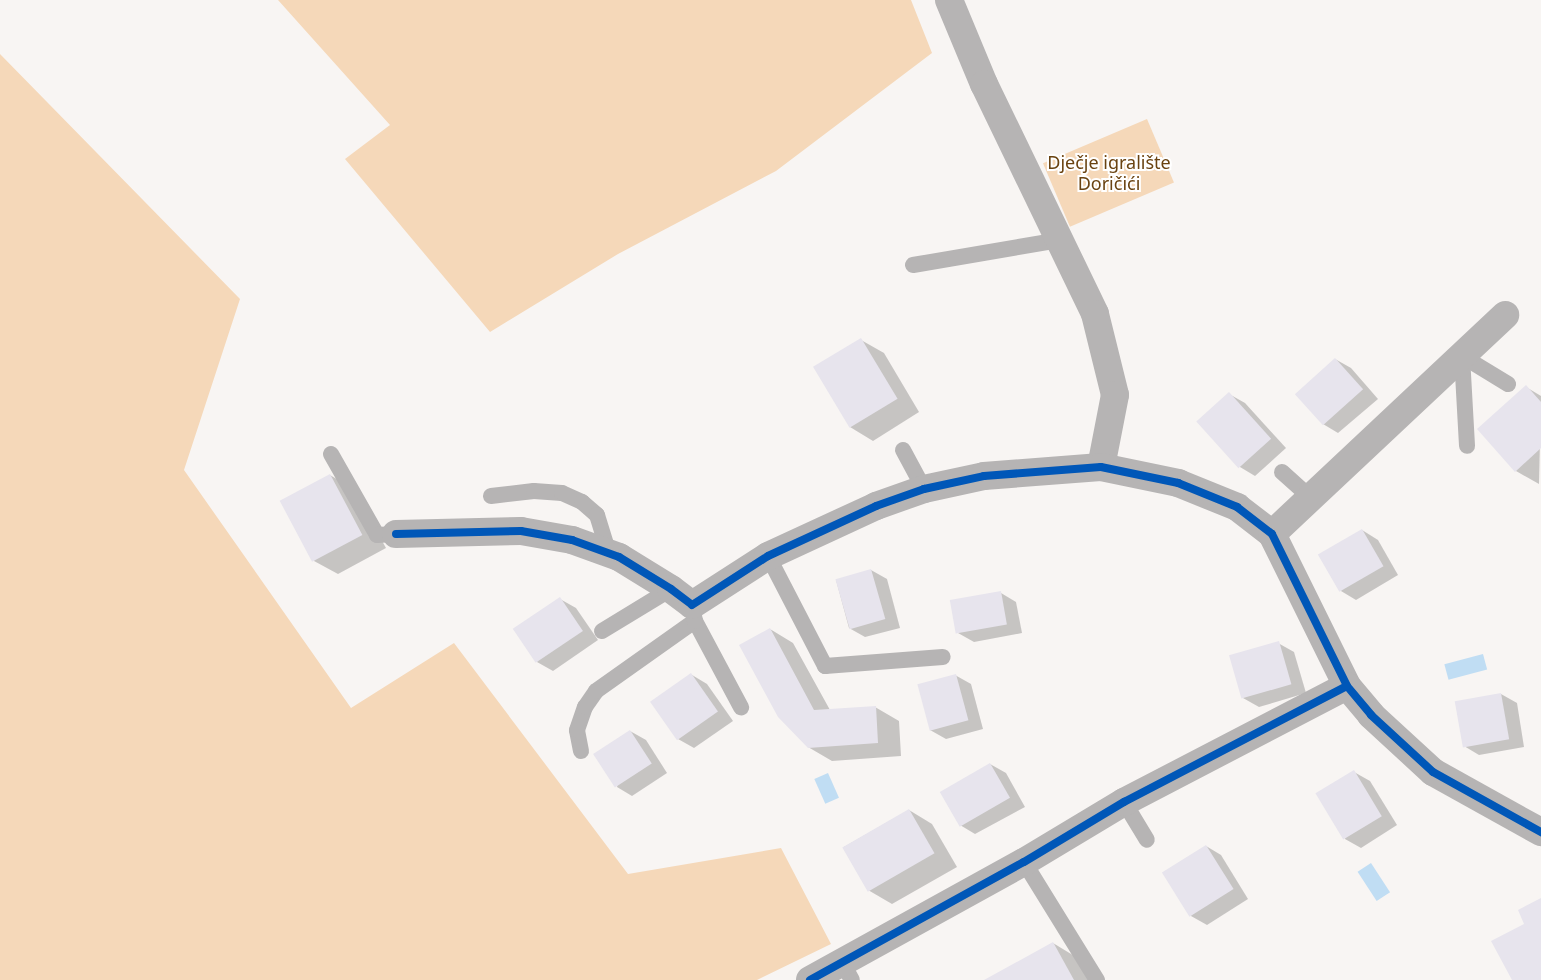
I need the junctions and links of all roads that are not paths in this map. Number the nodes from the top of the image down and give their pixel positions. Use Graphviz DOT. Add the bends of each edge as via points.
graph roads {
  1 [pos="949,0"];
  2 [pos="1058,240"];
  3 [pos="913,265"];
  4 [pos="1505,315"];
  5 [pos="1462,356"];
  6 [pos="1508,384"];
  7 [pos="1467,446"];
  8 [pos="903,450"];
  9 [pos="331,454"];
  10 [pos="1101,467"];
  11 [pos="1282,472"];
  12 [pos="924,489"];
  13 [pos="491,496"];
  14 [pos="1310,497"];
  15 [pos="396,534"];
  16 [pos="1272,534"];
  17 [pos="609,554"];
  18 [pos="768,556"];
  19 [pos="686,605"];
  20 [pos="602,631"];
  21 [pos="944,657"];
  22 [pos="1347,686"];
  23 [pos="741,708"];
  24 [pos="581,751"];
  25 [pos="1124,802"];
  26 [pos="1541,832"];
  27 [pos="1147,840"];
  28 [pos="1024,862"];
  29 [pos="847,972"];
  30 [pos="810,980"];
  31 [pos="1097,980"];
  1 -- 2 [label="street" via="984,84"];
  2 -- 3 [label="lane"];
  2 -- 10 [label="street" via="1095,314 1115,395"];
  4 -- 5 [label="street"];
  5 -- 6 [label="lane"];
  5 -- 7 [label="lane"];
  5 -- 14 [label="street"];
  8 -- 12 [label="lane"];
  9 -- 15 [label="lane" via="378,536"];
  10 -- 12 [label="street" via="984,476"];
  10 -- 16 [label="street" via="1178,482 1237,507"];
  11 -- 14 [label="lane"];
  12 -- 18 [label="street" via="876,506"];
  13 -- 17 [label="lane" via="534,491 562,494 582,502 597,515"];
  14 -- 16 [label="street"];
  15 -- 17 [label="street" via="521,531 572,540"];
  16 -- 22 [label="street"];
  17 -- 19 [label="street"];
  18 -- 19 [label="street"];
  18 -- 21 [label="lane" via="824,666"];
  19 -- 20 [label="lane"];
  19 -- 23 [label="lane"];
  19 -- 24 [label="lane" via="596,690 585,707 577,730"];
  22 -- 25 [label="street"];
  22 -- 26 [label="street" via="1371,715 1433,772"];
  25 -- 27 [label="lane"];
  25 -- 28 [label="street"];
  28 -- 29 [label="street"];
  28 -- 31 [label="lane"];
  29 -- 30 [label="street"];
}
